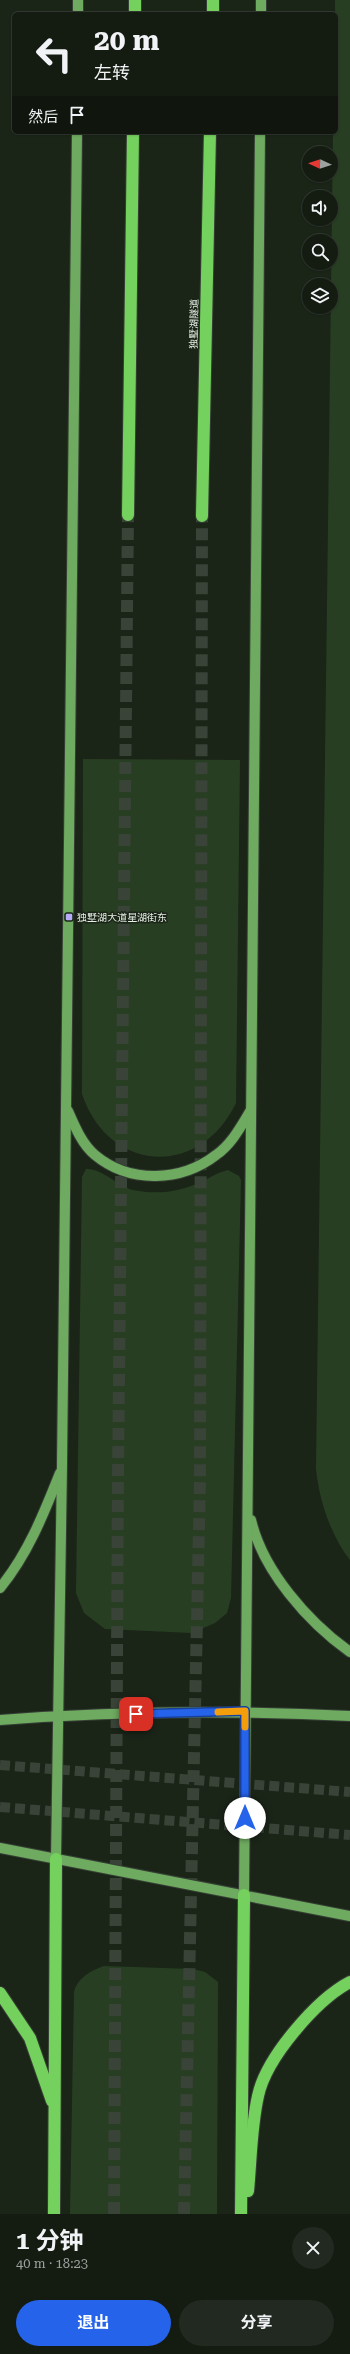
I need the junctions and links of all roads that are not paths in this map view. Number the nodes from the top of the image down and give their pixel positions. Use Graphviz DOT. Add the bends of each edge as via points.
graph roads {
  1 [pos="78,0"];
  2 [pos="135,0"];
  3 [pos="213,0"];
  4 [pos="261,0"];
  5 [pos="78,12"];
  6 [pos="134,12"];
  7 [pos="213,12"];
  8 [pos="261,12"];
  9 [pos="77,134"];
  10 [pos="133,134"];
  11 [pos="210,134"];
  12 [pos="260,134"];
  13 [pos="128,515"];
  14 [pos="202,516"];
  15 [pos="66,1108"];
  16 [pos="251,1108"];
  17 [pos="62,1465"];
  18 [pos="247,1506"];
  19 [pos="0,1588"];
  20 [pos="350,1652"];
  21 [pos="245,1711"];
  22 [pos="58,1716"];
  23 [pos="350,1716"];
  24 [pos="0,1720"];
  25 [pos="0,1848"];
  26 [pos="56,1858"];
  27 [pos="244,1894"];
  28 [pos="350,1916"];
  29 [pos="350,1982"];
  30 [pos="0,1993"];
  31 [pos="54,2110"];
  32 [pos="54,2214"];
  33 [pos="241,2214"];
  34 [pos="246,2214"];
  1 -- 5 [label="main road"];
  2 -- 6 [label="highway"];
  3 -- 7 [label="highway"];
  4 -- 8 [label="main road"];
  9 -- 15 [label="main road"];
  10 -- 13 [label="highway"];
  11 -- 14 [label="highway, 独墅湖隧道"];
  12 -- 16 [label="main road"];
  15 -- 16 [label="main road" via="77,1133 95,1155 118,1168 144,1176 166,1177 194,1169 217,1155 236,1135"];
  15 -- 17 [label="main road"];
  16 -- 18 [label="main road"];
  17 -- 19 [label="main road" via="42,1519"];
  17 -- 22 [label="main road"];
  18 -- 20 [label="main road" via="262,1551 285,1587 310,1619"];
  18 -- 21 [label="main road"];
  21 -- 22 [label="main road"];
  21 -- 23 [label="main road"];
  21 -- 27 [label="main road"];
  22 -- 24 [label="main road"];
  22 -- 26 [label="main road"];
  25 -- 26 [label="main road"];
  26 -- 27 [label="main road"];
  26 -- 31 [label="highway"];
  27 -- 28 [label="main road"];
  27 -- 33 [label="highway"];
  29 -- 34 [label="highway" via="299,2026 274,2059 258,2096"];
  30 -- 31 [label="highway" via="30,2038"];
  31 -- 32 [label="highway"];
}
